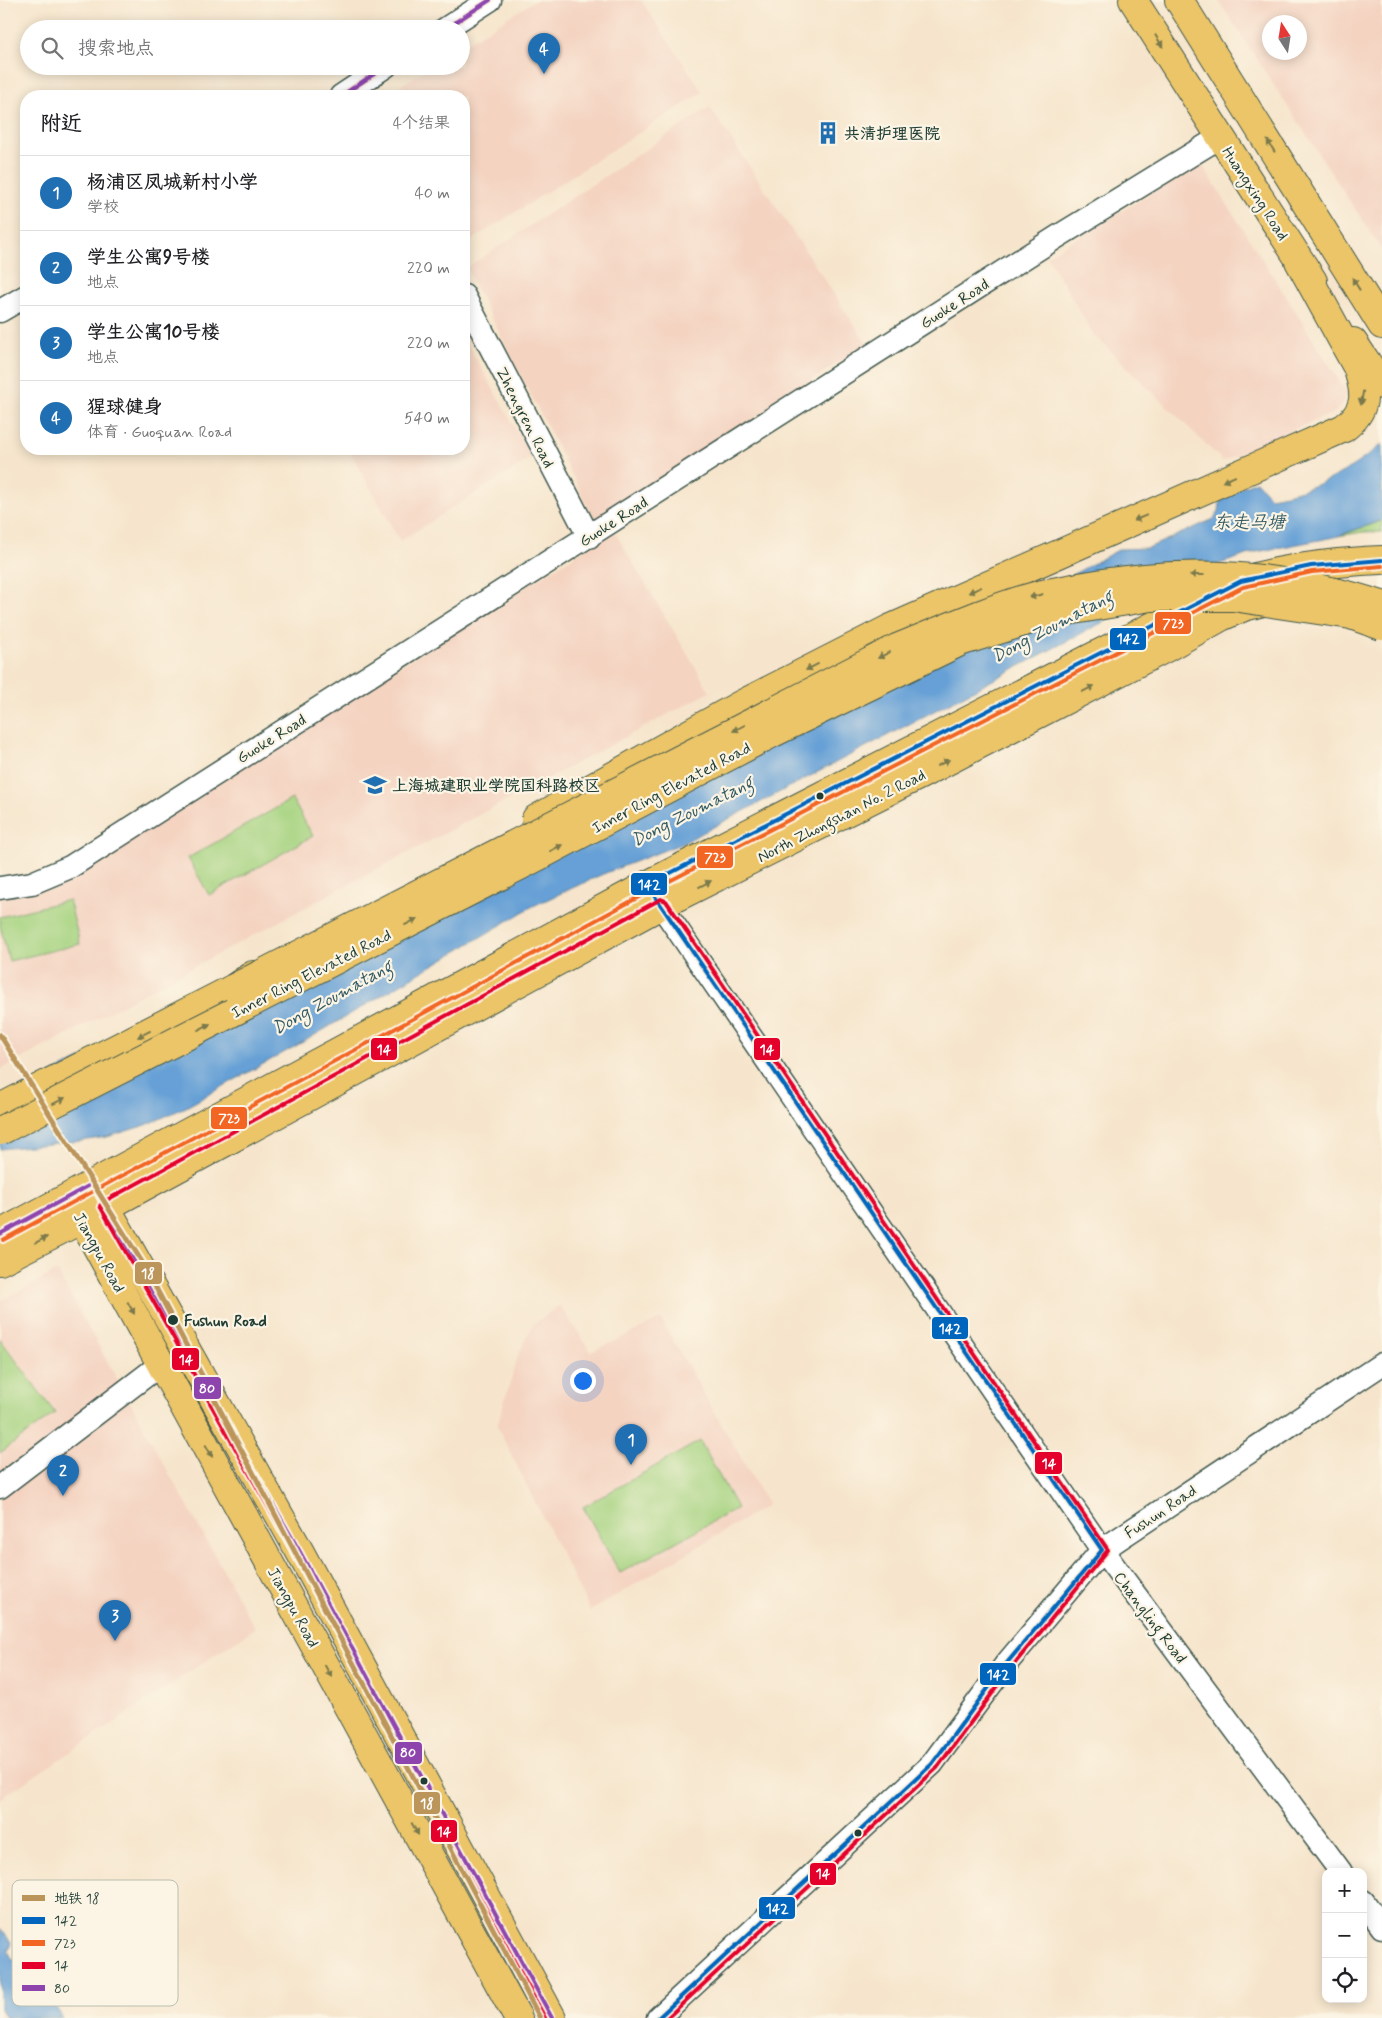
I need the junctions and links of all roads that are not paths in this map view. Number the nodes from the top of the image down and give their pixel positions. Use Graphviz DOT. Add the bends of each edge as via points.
graph roads {
  1 [pos="490,0"];
  2 [pos="1133,0"];
  3 [pos="1179,0"];
  4 [pos="459,20"];
  5 [pos="375,75"];
  6 [pos="356,90"];
  7 [pos="1220,137"];
  8 [pos="1299,261"];
  9 [pos="20,299"];
  10 [pos="470,308"];
  11 [pos="0,311"];
  12 [pos="1382,325"];
  13 [pos="1382,385"];
  14 [pos="588,537"];
  15 [pos="1382,560"];
  16 [pos="1382,596"];
  17 [pos="1382,605"];
  18 [pos="1382,626"];
  19 [pos="0,888"];
  20 [pos="654,895"];
  21 [pos="234,988"];
  22 [pos="0,1108"];
  23 [pos="0,1131"];
  24 [pos="92,1184"];
  25 [pos="106,1207"];
  26 [pos="76,1208"];
  27 [pos="0,1234"];
  28 [pos="0,1261"];
  29 [pos="161,1364"];
  30 [pos="1382,1364"];
  31 [pos="0,1487"];
  32 [pos="1102,1550"];
  33 [pos="1338,1868"];
  34 [pos="1367,1906"];
  35 [pos="1382,1926"];
  36 [pos="518,2018"];
  37 [pos="552,2018"];
  38 [pos="658,2018"];
  1 -- 4 [label="street"];
  2 -- 7 [label="main road, Huangxing Road, one-way"];
  12 -- 3 [label="main road, one-way"];
  5 -- 6 [label="street"];
  7 -- 8 [label="main road, Huangxing Road"];
  7 -- 14 [label="street, Guoke Road" via="1057,237"];
  8 -- 13 [label="main road, Huangxing Road"];
  8 -- 21 [label="main road, one-way, bridge" via="1357,368 1365,395 1359,412 1344,428 923,613 814,666 286,952"];
  9 -- 11 [label="street"];
  10 -- 14 [label="street, Zhengren Road"];
  14 -- 19 [label="street, Guoke Road" via="70,868 32,883"];
  15 -- 20 [label="main road, North Zhongshan No. 2 Road" via="1281,570 1241,581"];
  20 -- 16 [label="main road, North Zhongshan No. 2 Road, one-way" via="922,774 1244,607 1276,599 1327,594"];
  17 -- 21 [label="main road, Inner Ring Elevated Road, one-way, bridge" via="1310,585 1229,575 1164,575 1035,596 897,648"];
  23 -- 18 [label="main road, Inner Ring Elevated Road, one-way, bridge" via="548,852 771,734 968,640 1050,614 1151,597 1233,597 1351,615"];
  20 -- 24 [label="main road, North Zhongshan No. 2 Road"];
  20 -- 25 [label="main road, North Zhongshan No. 2 Road"];
  20 -- 32 [label="street, Changling Road"];
  21 -- 22 [label="main road, Inner Ring Elevated Road, one-way"];
  24 -- 25 [label="main road, Jiangpu Road"];
  24 -- 26 [label="main road, North Zhongshan No. 2 Road"];
  25 -- 26 [label="main road, North Zhongshan No. 2 Road"];
  25 -- 37 [label="main road, Jiangpu Road" via="300,1552"];
  26 -- 27 [label="main road, North Zhongshan No. 2 Road"];
  28 -- 26 [label="main road, North Zhongshan No. 2 Road, one-way"];
  26 -- 36 [label="main road, Jiangpu Road, one-way"];
  29 -- 31 [label="street"];
  30 -- 32 [label="street, Fushun Road"];
  32 -- 33 [label="street, Changling Road"];
  32 -- 38 [label="street, Fushun Road" via="1006,1664 932,1764"];
  34 -- 35 [label="street"];
}
